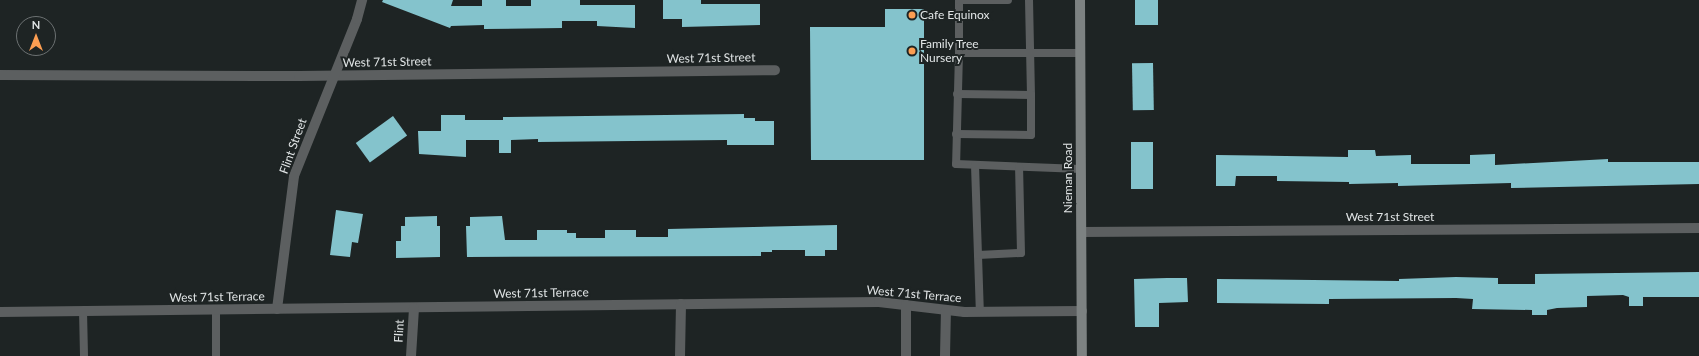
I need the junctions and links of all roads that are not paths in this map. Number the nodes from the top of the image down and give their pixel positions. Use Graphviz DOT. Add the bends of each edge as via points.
graph roads {
  1 [pos="362,0"];
  2 [pos="959,0"];
  3 [pos="1008,0"];
  4 [pos="1029,0"];
  5 [pos="1080,0"];
  6 [pos="959,53"];
  7 [pos="1031,53"];
  8 [pos="1080,53"];
  9 [pos="775,70"];
  10 [pos="0,75"];
  11 [pos="334,76"];
  12 [pos="957,94"];
  13 [pos="1031,95"];
  14 [pos="956,134"];
  15 [pos="975,165"];
  16 [pos="1019,166"];
  17 [pos="1081,169"];
  18 [pos="1699,228"];
  19 [pos="1082,232"];
  20 [pos="978,255"];
  21 [pos="681,304"];
  22 [pos="906,306"];
  23 [pos="414,308"];
  24 [pos="277,309"];
  25 [pos="216,310"];
  26 [pos="946,310"];
  27 [pos="83,311"];
  28 [pos="1082,311"];
  29 [pos="0,312"];
  30 [pos="980,312"];
  31 [pos="84,356"];
  32 [pos="216,356"];
  33 [pos="411,356"];
  34 [pos="680,356"];
  35 [pos="906,356"];
  36 [pos="945,356"];
  37 [pos="1082,356"];
  1 -- 11 [label="street, Flint Street"];
  2 -- 3 [label="lane"];
  2 -- 6 [label="lane"];
  4 -- 7 [label="lane"];
  5 -- 8 [label="main road, Nieman Road"];
  6 -- 7 [label="lane"];
  6 -- 12 [label="lane"];
  7 -- 8 [label="lane"];
  7 -- 13 [label="lane"];
  8 -- 17 [label="main road, Nieman Road"];
  9 -- 11 [label="street, West 71st Street"];
  10 -- 11 [label="street, West 71st Street"];
  11 -- 24 [label="street, Flint Street" via="294,176"];
  12 -- 13 [label="lane"];
  12 -- 14 [label="lane"];
  13 -- 14 [label="lane" via="1031,135"];
  14 -- 15 [label="lane" via="956,164"];
  15 -- 16 [label="lane"];
  15 -- 20 [label="lane"];
  16 -- 17 [label="lane"];
  16 -- 20 [label="lane" via="1022,253"];
  17 -- 19 [label="main road, Nieman Road"];
  18 -- 19 [label="street, West 71st Street"];
  19 -- 28 [label="main road, Nieman Road"];
  20 -- 30 [label="lane"];
  21 -- 22 [label="street, West 71st Terrace" via="879,302"];
  21 -- 23 [label="street, West 71st Terrace"];
  21 -- 34 [label="street"];
  22 -- 26 [label="street, West 71st Terrace"];
  22 -- 35 [label="street"];
  23 -- 24 [label="street, West 71st Terrace"];
  23 -- 33 [label="street, Flint"];
  24 -- 25 [label="street, West 71st Terrace"];
  25 -- 27 [label="street, West 71st Terrace"];
  25 -- 32 [label="lane"];
  26 -- 30 [label="street, West 71st Terrace"];
  26 -- 36 [label="street"];
  27 -- 29 [label="street, West 71st Terrace"];
  27 -- 31 [label="lane"];
  28 -- 30 [label="street, West 71st Terrace"];
  28 -- 37 [label="main road, Nieman Road"];
}
